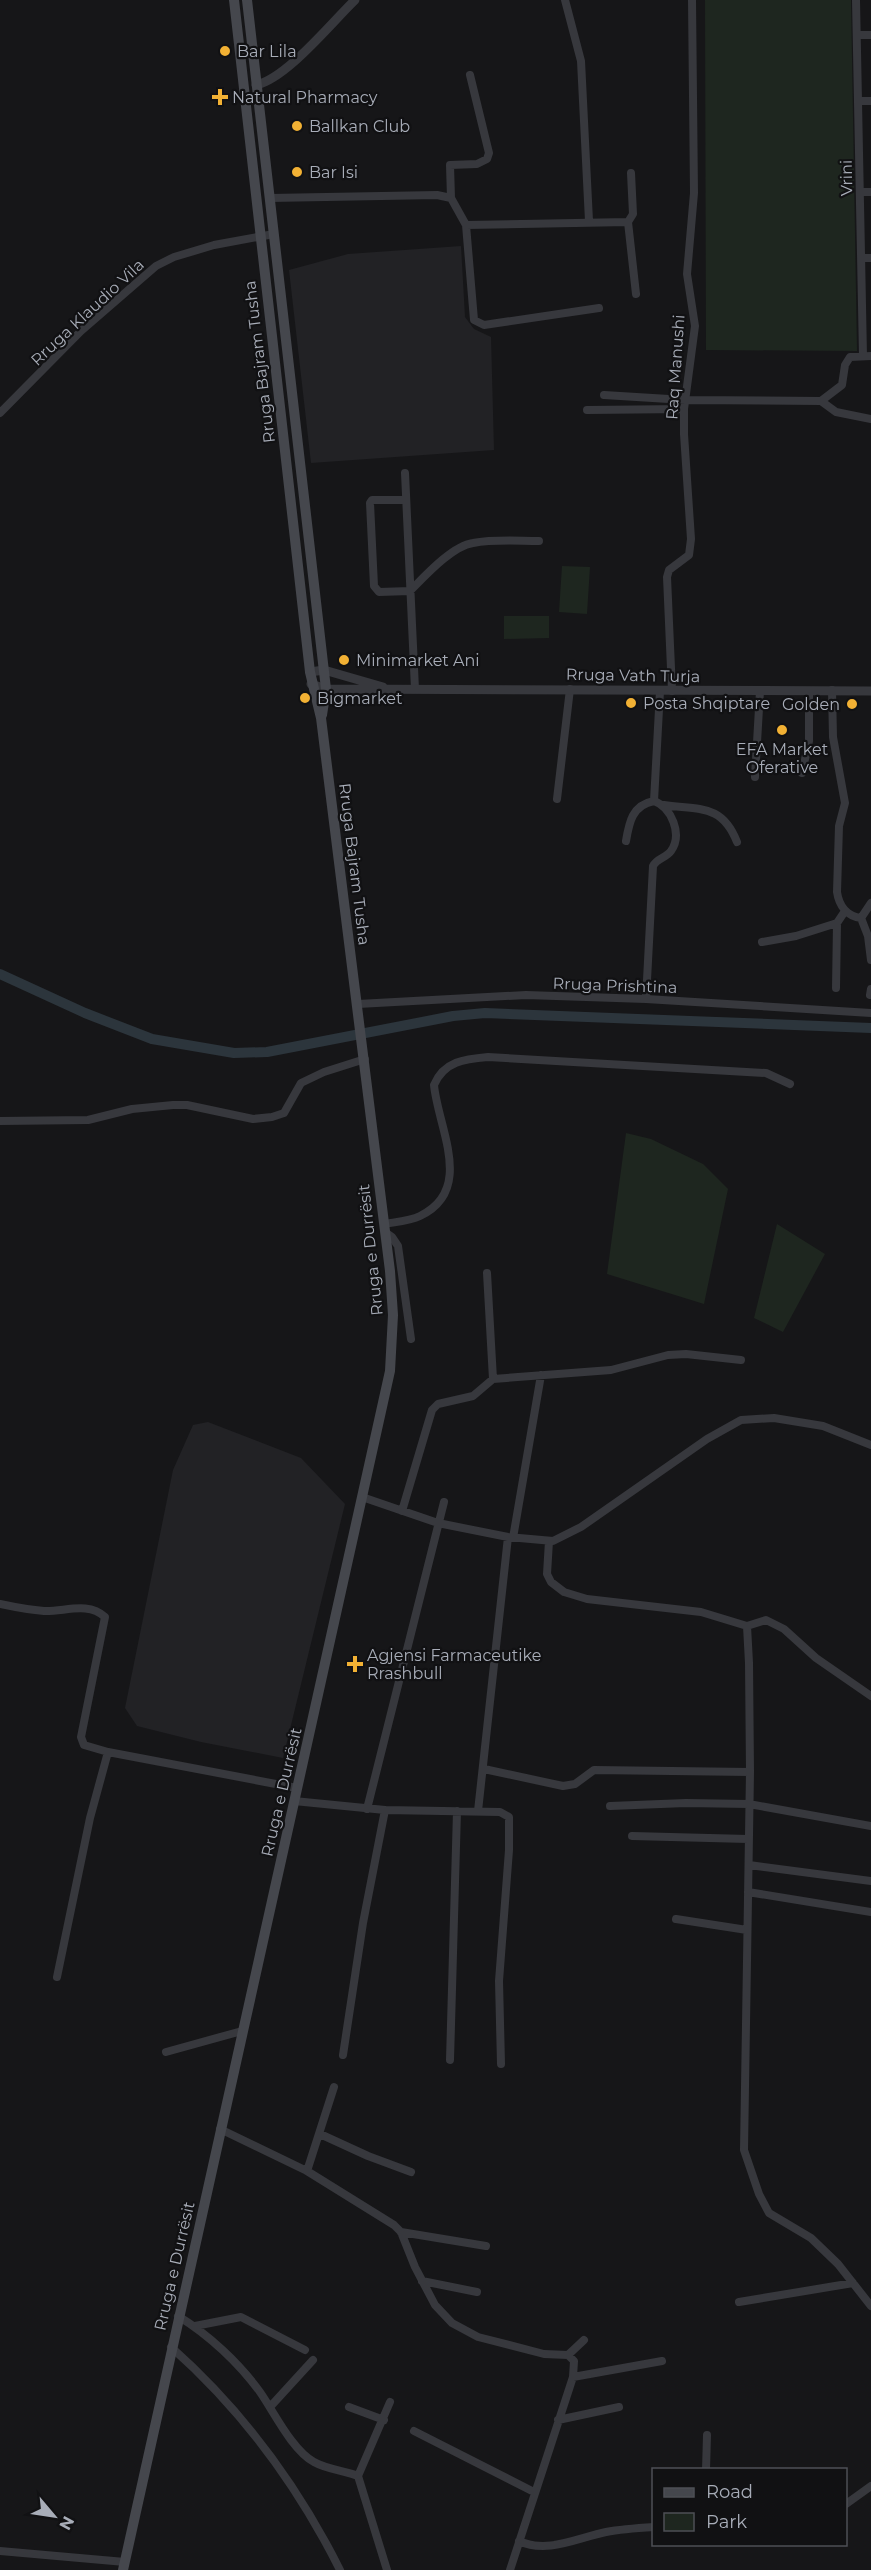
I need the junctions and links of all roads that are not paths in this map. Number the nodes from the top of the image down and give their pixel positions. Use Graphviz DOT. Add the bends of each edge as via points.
graph roads {
  1 [pos="234,0"];
  2 [pos="247,0"];
  3 [pos="355,0"];
  4 [pos="566,0"];
  5 [pos="692,0"];
  6 [pos="856,0"];
  7 [pos="857,35"];
  8 [pos="871,35"];
  9 [pos="470,75"];
  10 [pos="256,85"];
  11 [pos="858,101"];
  12 [pos="871,101"];
  13 [pos="631,173"];
  14 [pos="860,192"];
  15 [pos="871,192"];
  16 [pos="270,198"];
  17 [pos="451,198"];
  18 [pos="589,221"];
  19 [pos="628,222"];
  20 [pos="466,225"];
  21 [pos="273,234"];
  22 [pos="259,236"];
  23 [pos="861,258"];
  24 [pos="871,258"];
  25 [pos="636,294"];
  26 [pos="599,308"];
  27 [pos="867,356"];
  28 [pos="604,395"];
  29 [pos="685,400"];
  30 [pos="821,401"];
  31 [pos="684,409"];
  32 [pos="587,410"];
  33 [pos="0,412"];
  34 [pos="871,419"];
  35 [pos="405,473"];
  36 [pos="406,500"];
  37 [pos="539,541"];
  38 [pos="410,591"];
  39 [pos="324,670"];
  40 [pos="310,672"];
  41 [pos="311,684"];
  42 [pos="326,689"];
  43 [pos="415,689"];
  44 [pos="570,689"];
  45 [pos="394,690"];
  46 [pos="672,690"];
  47 [pos="832,690"];
  48 [pos="660,691"];
  49 [pos="760,691"];
  50 [pos="809,691"];
  51 [pos="871,691"];
  52 [pos="321,718"];
  53 [pos="802,773"];
  54 [pos="755,777"];
  55 [pos="556,799"];
  56 [pos="654,801"];
  57 [pos="662,805"];
  58 [pos="626,842"];
  59 [pos="737,842"];
  60 [pos="871,903"];
  61 [pos="845,911"];
  62 [pos="861,918"];
  63 [pos="837,923"];
  64 [pos="762,942"];
  65 [pos="871,960"];
  66 [pos="836,988"];
  67 [pos="871,989"];
  68 [pos="870,995"];
  69 [pos="646,999"];
  70 [pos="359,1009"];
  71 [pos="871,1013"];
  72 [pos="365,1057"];
  73 [pos="790,1084"];
  74 [pos="0,1121"];
  75 [pos="384,1228"];
  76 [pos="487,1273"];
  77 [pos="411,1339"];
  78 [pos="741,1360"];
  79 [pos="541,1375"];
  80 [pos="494,1379"];
  81 [pos="871,1433"];
  82 [pos="869,1444"];
  83 [pos="362,1497"];
  84 [pos="444,1502"];
  85 [pos="402,1511"];
  86 [pos="438,1522"];
  87 [pos="511,1537"];
  88 [pos="549,1541"];
  89 [pos="0,1604"];
  90 [pos="747,1626"];
  91 [pos="871,1696"];
  92 [pos="108,1752"];
  93 [pos="484,1769"];
  94 [pos="750,1772"];
  95 [pos="297,1788"];
  96 [pos="294,1801"];
  97 [pos="749,1804"];
  98 [pos="610,1806"];
  99 [pos="367,1809"];
  100 [pos="385,1810"];
  101 [pos="457,1811"];
  102 [pos="478,1811"];
  103 [pos="871,1826"];
  104 [pos="632,1836"];
  105 [pos="748,1839"];
  106 [pos="749,1865"];
  107 [pos="871,1881"];
  108 [pos="748,1892"];
  109 [pos="871,1912"];
  110 [pos="676,1919"];
  111 [pos="747,1930"];
  112 [pos="57,1977"];
  113 [pos="242,2031"];
  114 [pos="166,2052"];
  115 [pos="344,2055"];
  116 [pos="450,2060"];
  117 [pos="501,2064"];
  118 [pos="334,2087"];
  119 [pos="220,2129"];
  120 [pos="320,2134"];
  121 [pos="307,2171"];
  122 [pos="411,2172"];
  123 [pos="401,2232"];
  124 [pos="486,2246"];
  125 [pos="422,2281"];
  126 [pos="853,2283"];
  127 [pos="477,2292"];
  128 [pos="739,2302"];
  129 [pos="871,2306"];
  130 [pos="178,2316"];
  131 [pos="195,2326"];
  132 [pos="584,2340"];
  133 [pos="171,2347"];
  134 [pos="305,2350"];
  135 [pos="568,2355"];
  136 [pos="313,2360"];
  137 [pos="662,2361"];
  138 [pos="573,2377"];
  139 [pos="390,2402"];
  140 [pos="270,2407"];
  141 [pos="349,2407"];
  142 [pos="619,2407"];
  143 [pos="384,2420"];
  144 [pos="558,2420"];
  145 [pos="414,2431"];
  146 [pos="707,2435"];
  147 [pos="706,2468"];
  148 [pos="358,2476"];
  149 [pos="871,2486"];
  150 [pos="534,2492"];
  151 [pos="847,2503"];
  152 [pos="652,2527"];
  153 [pos="519,2541"];
  154 [pos="0,2551"];
  155 [pos="124,2566"];
  156 [pos="340,2570"];
  157 [pos="387,2570"];
  158 [pos="510,2570"];
  1 -- 22 [label="main road, Rruga Bajram Tusha"];
  2 -- 10 [label="main road, Rruga Bajram Tusha"];
  3 -- 10 [label="street" via="281,73"];
  4 -- 18 [label="street" via="581,62"];
  5 -- 29 [label="street, Raq Manushi" via="694,193 687,274 695,326"];
  6 -- 7 [label="street, Vrini"];
  7 -- 8 [label="street"];
  7 -- 11 [label="street, Vrini"];
  9 -- 17 [label="street" via="489,153 487,159 477,164 450,165"];
  10 -- 16 [label="main road, Rruga Bajram Tusha"];
  11 -- 12 [label="street"];
  11 -- 14 [label="street, Vrini"];
  13 -- 19 [label="street" via="633,214"];
  14 -- 15 [label="street"];
  14 -- 23 [label="street, Vrini"];
  16 -- 17 [label="street"];
  16 -- 21 [label="main road, Rruga Bajram Tusha"];
  17 -- 20 [label="street"];
  18 -- 19 [label="street"];
  18 -- 20 [label="street"];
  19 -- 25 [label="street"];
  20 -- 26 [label="street" via="474,320 484,325"];
  21 -- 22 [label="street, Rruga Klaudio Vila"];
  21 -- 39 [label="main road, Rruga Bajram Tusha"];
  22 -- 33 [label="street, Rruga Klaudio Vila" via="214,245 156,266 81,331"];
  22 -- 40 [label="main road, Rruga Bajram Tusha"];
  23 -- 24 [label="street"];
  23 -- 27 [label="street, Vrini"];
  27 -- 30 [label="street" via="846,360 842,385"];
  28 -- 29 [label="street"];
  29 -- 30 [label="street"];
  29 -- 31 [label="street, Raq Manushi"];
  30 -- 34 [label="street" via="836,412"];
  31 -- 32 [label="street"];
  31 -- 46 [label="street, Raq Manushi" via="691,539 689,555 666,577"];
  35 -- 36 [label="street"];
  36 -- 38 [label="street"];
  36 -- 38 [label="street" via="372,500 369,506 375,590"];
  37 -- 38 [label="street" via="472,543 459,548"];
  38 -- 43 [label="street"];
  39 -- 40 [label="street"];
  39 -- 42 [label="main road, Rruga Bajram Tusha"];
  39 -- 45 [label="street, Rruga Vath Turja"];
  40 -- 41 [label="main road, Rruga Bajram Tusha"];
  41 -- 42 [label="street, Rruga Vath Turja"];
  41 -- 52 [label="main road, Rruga Bajram Tusha"];
  42 -- 45 [label="street, Rruga Vath Turja"];
  42 -- 52 [label="main road, Rruga Bajram Tusha"];
  43 -- 44 [label="street, Rruga Vath Turja"];
  43 -- 45 [label="street, Rruga Vath Turja"];
  44 -- 48 [label="street, Rruga Vath Turja"];
  44 -- 55 [label="street"];
  46 -- 48 [label="street, Rruga Vath Turja"];
  46 -- 49 [label="street, Rruga Vath Turja"];
  47 -- 50 [label="street, Rruga Vath Turja"];
  47 -- 51 [label="street, Rruga Vath Turja"];
  47 -- 61 [label="street" via="833,737 845,803 839,826 837,892"];
  48 -- 56 [label="street"];
  49 -- 50 [label="street, Rruga Vath Turja"];
  49 -- 54 [label="street"];
  50 -- 53 [label="street" via="809,741"];
  52 -- 70 [label="main road, Rruga Bajram Tusha"];
  56 -- 57 [label="street"];
  56 -- 58 [label="street" via="632,815"];
  57 -- 59 [label="street" via="722,816"];
  57 -- 69 [label="street" via="672,817 675,838 671,851 653,866"];
  60 -- 62 [label="street"];
  61 -- 62 [label="street" via="851,917"];
  61 -- 63 [label="street"];
  62 -- 65 [label="street"];
  63 -- 64 [label="street"];
  63 -- 66 [label="street"];
  67 -- 68 [label="street"];
  69 -- 70 [label="street, Rruga Prishtina" via="526,995"];
  69 -- 71 [label="street, Rruga Prishtina"];
  70 -- 72 [label="main road, Rruga e Durrësit"];
  72 -- 74 [label="street" via="301,1083 284,1113 272,1117 253,1119 180,1105 132,1109 88,1120"];
  72 -- 75 [label="main road, Rruga e Durrësit"];
  73 -- 75 [label="street" via="766,1073 488,1057 460,1061 444,1068 434,1085 451,1173 446,1191 435,1206 419,1217"];
  75 -- 77 [label="street" via="399,1246"];
  75 -- 83 [label="main road, Rruga e Durrësit" via="390,1271 390,1371"];
  76 -- 80 [label="street"];
  78 -- 79 [label="street" via="668,1355 610,1370"];
  79 -- 80 [label="street"];
  79 -- 87 [label="street"];
  80 -- 85 [label="street" via="472,1396 438,1404 432,1410"];
  81 -- 82 [label="street"];
  82 -- 88 [label="street" via="805,1423 741,1420 707,1439 581,1527 559,1540"];
  83 -- 85 [label="street"];
  83 -- 95 [label="main road, Rruga e Durrësit"];
  84 -- 86 [label="street"];
  85 -- 86 [label="street"];
  86 -- 87 [label="street"];
  86 -- 99 [label="street"];
  87 -- 88 [label="street"];
  87 -- 93 [label="street"];
  88 -- 90 [label="street" via="547,1574 564,1592 587,1599 701,1612"];
  89 -- 92 [label="street" via="46,1611 90,1609 105,1617 81,1737 84,1745"];
  90 -- 91 [label="street" via="766,1620 784,1629 816,1658"];
  90 -- 94 [label="street"];
  92 -- 95 [label="street"];
  92 -- 112 [label="street"];
  93 -- 94 [label="street" via="563,1786 575,1784 594,1770"];
  93 -- 102 [label="street"];
  94 -- 97 [label="street"];
  95 -- 96 [label="main road, Rruga e Durrësit"];
  96 -- 99 [label="street"];
  96 -- 113 [label="main road, Rruga e Durrësit"];
  97 -- 98 [label="street"];
  97 -- 103 [label="street"];
  97 -- 105 [label="street"];
  99 -- 100 [label="street"];
  100 -- 101 [label="street"];
  100 -- 115 [label="street" via="363,1923"];
  101 -- 102 [label="street"];
  101 -- 116 [label="street"];
  102 -- 117 [label="street" via="500,1812 510,1821 500,1963"];
  104 -- 105 [label="street"];
  105 -- 106 [label="street"];
  106 -- 107 [label="street"];
  106 -- 108 [label="street"];
  108 -- 109 [label="street"];
  108 -- 111 [label="street"];
  110 -- 111 [label="street"];
  111 -- 126 [label="street" via="744,2150 769,2213 811,2238"];
  113 -- 114 [label="street"];
  113 -- 119 [label="main road, Rruga e Durrësit"];
  118 -- 120 [label="street"];
  119 -- 121 [label="street"];
  119 -- 130 [label="main road, Rruga e Durrësit"];
  120 -- 121 [label="street"];
  120 -- 122 [label="street"];
  121 -- 123 [label="street"];
  123 -- 124 [label="street"];
  123 -- 125 [label="street"];
  125 -- 127 [label="street"];
  125 -- 135 [label="street" via="435,2305 465,2331 544,2354"];
  126 -- 128 [label="street"];
  126 -- 129 [label="street"];
  130 -- 131 [label="street"];
  130 -- 133 [label="main road, Rruga e Durrësit"];
  131 -- 134 [label="street" via="241,2317"];
  131 -- 140 [label="street" via="237,2366"];
  132 -- 135 [label="street"];
  133 -- 155 [label="main road, Rruga e Durrësit"];
  133 -- 156 [label="street" via="249,2429 291,2482"];
  135 -- 138 [label="street" via="574,2361"];
  136 -- 140 [label="street"];
  137 -- 138 [label="street"];
  138 -- 144 [label="street"];
  139 -- 143 [label="street"];
  140 -- 148 [label="street" via="294,2442 314,2462"];
  141 -- 143 [label="street"];
  142 -- 144 [label="street"];
  143 -- 148 [label="street"];
  144 -- 150 [label="street"];
  145 -- 150 [label="street"];
  146 -- 147 [label="street"];
  148 -- 157 [label="street"];
  149 -- 151 [label="street"];
  150 -- 153 [label="street"];
  152 -- 153 [label="street" via="607,2532 544,2547"];
  153 -- 158 [label="street"];
  154 -- 155 [label="street"];
}
